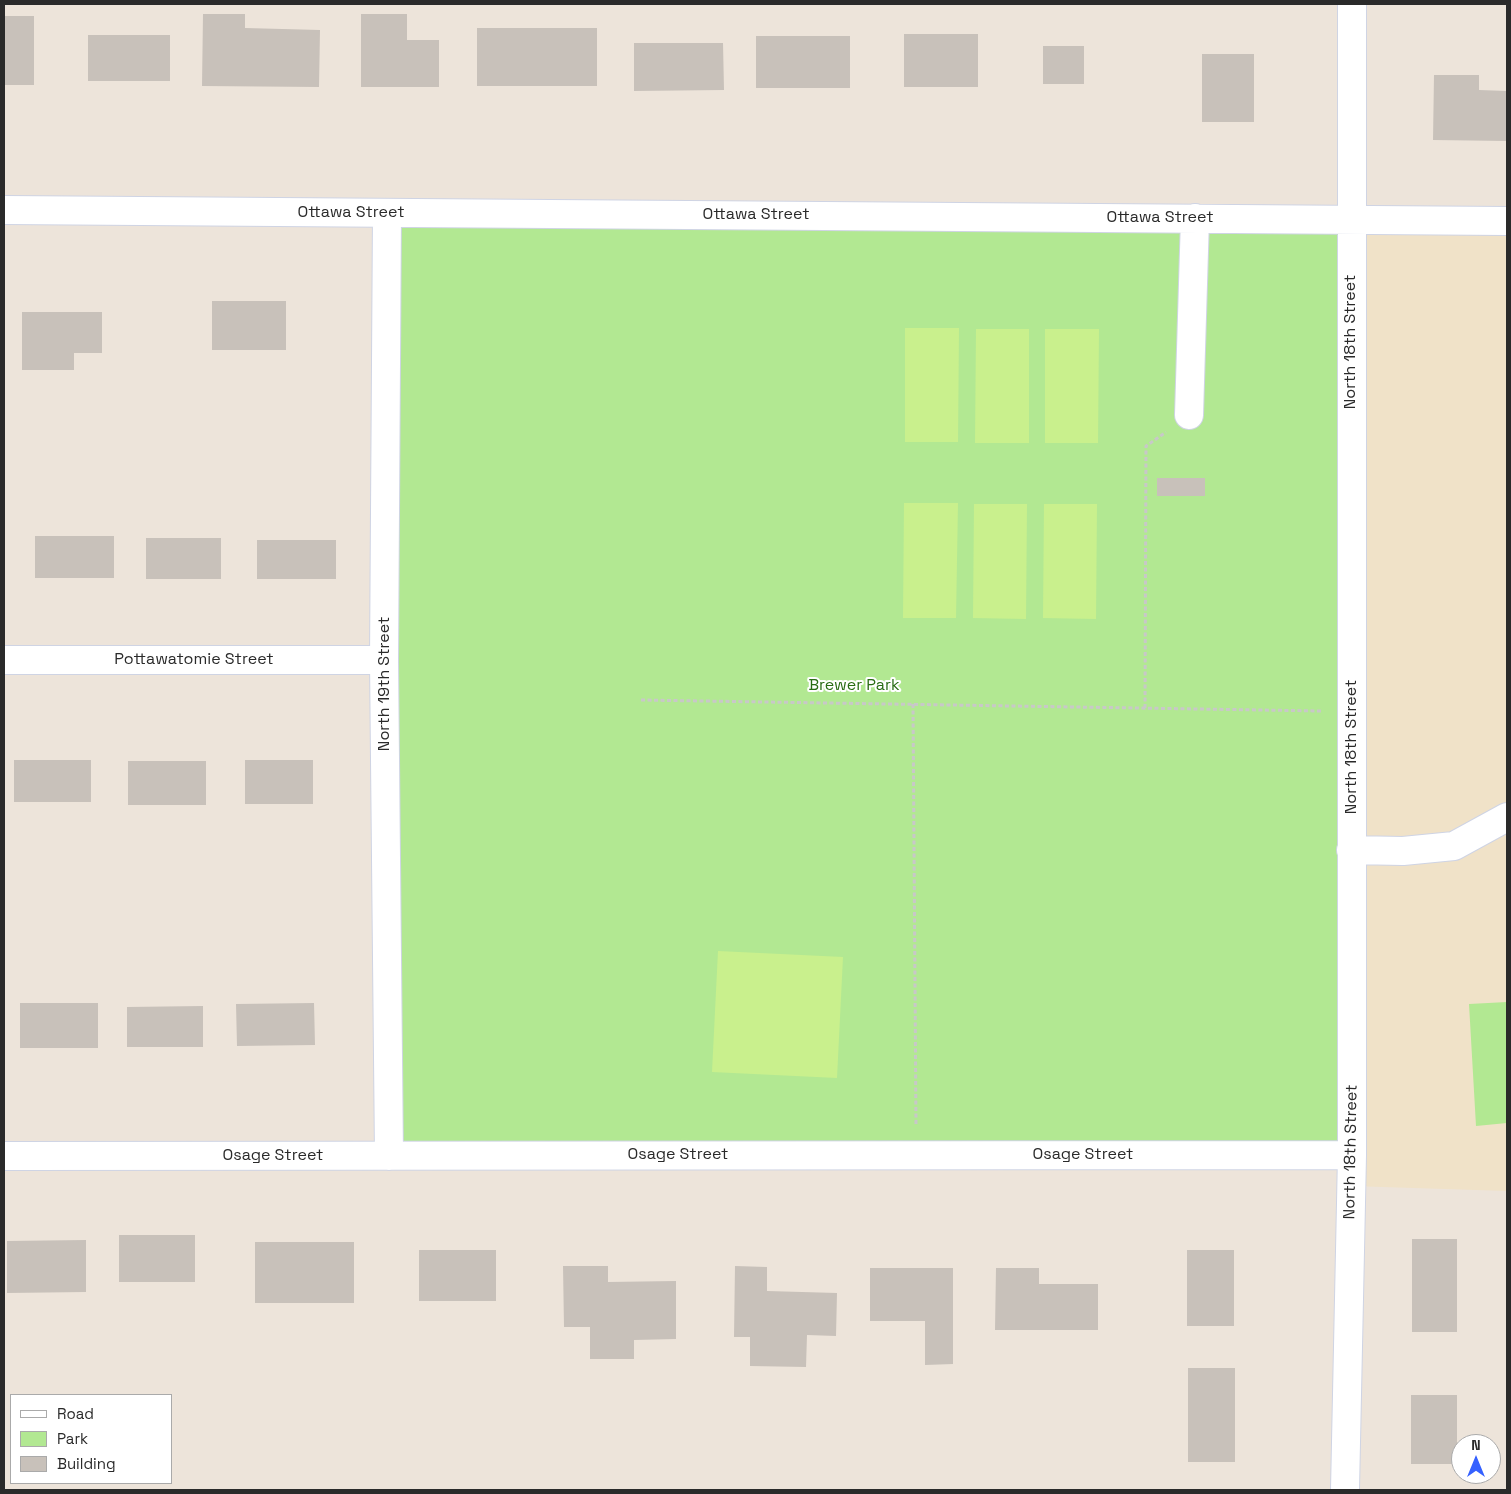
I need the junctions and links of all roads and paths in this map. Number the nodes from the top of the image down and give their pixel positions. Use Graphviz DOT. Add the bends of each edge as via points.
graph roads {
  1 [pos="1352,4"];
  2 [pos="4,210"];
  3 [pos="387,213"];
  4 [pos="1195,218"];
  5 [pos="1351,219"];
  6 [pos="1507,221"];
  7 [pos="1189,415"];
  8 [pos="4,660"];
  9 [pos="384,660"];
  10 [pos="640,700"];
  11 [pos="914,704"];
  12 [pos="1145,708"];
  13 [pos="1352,711"];
  14 [pos="1507,817"];
  15 [pos="1352,850"];
  16 [pos="916,1155"];
  17 [pos="1352,1155"];
  18 [pos="4,1156"];
  19 [pos="390,1156"];
  20 [pos="1345,1490"];
  1 -- 5 [label="street, North 18th Street"];
  2 -- 3 [label="street, Ottawa Street"];
  3 -- 4 [label="street, Ottawa Street"];
  3 -- 9 [label="street, North 19th Street"];
  4 -- 5 [label="street, Ottawa Street"];
  4 -- 7 [label="street"];
  5 -- 6 [label="street, Ottawa Street"];
  5 -- 13 [label="street, North 18th Street"];
  7 -- 12 [label="path" via="1146,446"];
  8 -- 9 [label="street, Pottawatomie Street"];
  9 -- 19 [label="street, North 19th Street"];
  10 -- 11 [label="path"];
  11 -- 12 [label="path"];
  11 -- 16 [label="path"];
  12 -- 13 [label="path"];
  13 -- 15 [label="street, North 18th Street"];
  14 -- 15 [label="street" via="1454,846 1403,851"];
  15 -- 17 [label="street, North 18th Street"];
  16 -- 17 [label="street, Osage Street"];
  16 -- 19 [label="street, Osage Street"];
  17 -- 20 [label="street, North 18th Street"];
  18 -- 19 [label="street, Osage Street"];
}
